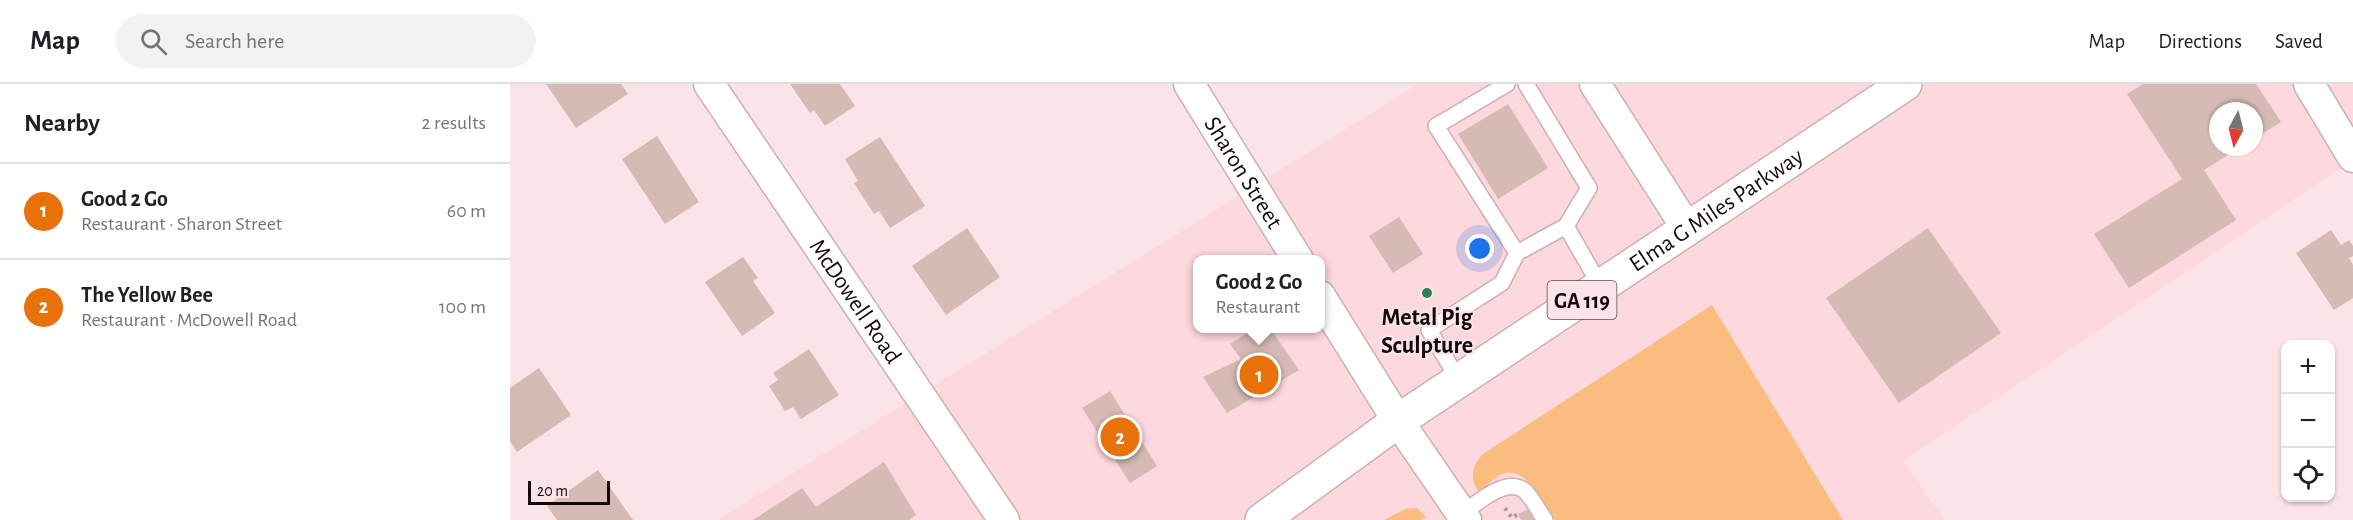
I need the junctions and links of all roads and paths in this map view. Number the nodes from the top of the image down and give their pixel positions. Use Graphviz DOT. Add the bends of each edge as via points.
graph roads {
  1 [pos="709,84"];
  2 [pos="1189,84"];
  3 [pos="1507,84"];
  4 [pos="1526,84"];
  5 [pos="1595,84"];
  6 [pos="1905,84"];
  7 [pos="2309,84"];
  8 [pos="2353,157"];
  9 [pos="1566,226"];
  10 [pos="1688,230"];
  11 [pos="1517,253"];
  12 [pos="1295,255"];
  13 [pos="1601,287"];
  14 [pos="1325,304"];
  15 [pos="1459,381"];
  16 [pos="1398,421"];
  17 [pos="1460,518"];
  18 [pos="1004,520"];
  19 [pos="1262,520"];
  20 [pos="1545,520"];
  1 -- 18 [label="street, McDowell Road"];
  2 -- 12 [label="street, Sharon Street"];
  3 -- 11 [label="lane" via="1436,126"];
  4 -- 9 [label="lane" via="1589,188"];
  5 -- 10 [label="street"];
  6 -- 10 [label="main road, Elma G Miles Parkway / GA 119"];
  7 -- 8 [label="street"];
  9 -- 11 [label="lane"];
  9 -- 13 [label="lane"];
  10 -- 13 [label="main road, Elma G Miles Parkway / GA 119"];
  11 -- 15 [label="lane" via="1502,283 1428,330"];
  13 -- 15 [label="main road, Elma G Miles Parkway / GA 119"];
  14 -- 16 [label="street"];
  15 -- 16 [label="main road, Elma G Miles Parkway / GA 119"];
  16 -- 17 [label="street"];
  16 -- 19 [label="main road, Elma G Miles Parkway / GA 119"];
  17 -- 20 [label="lane" via="1494,493 1511,486 1527,493"];
}
